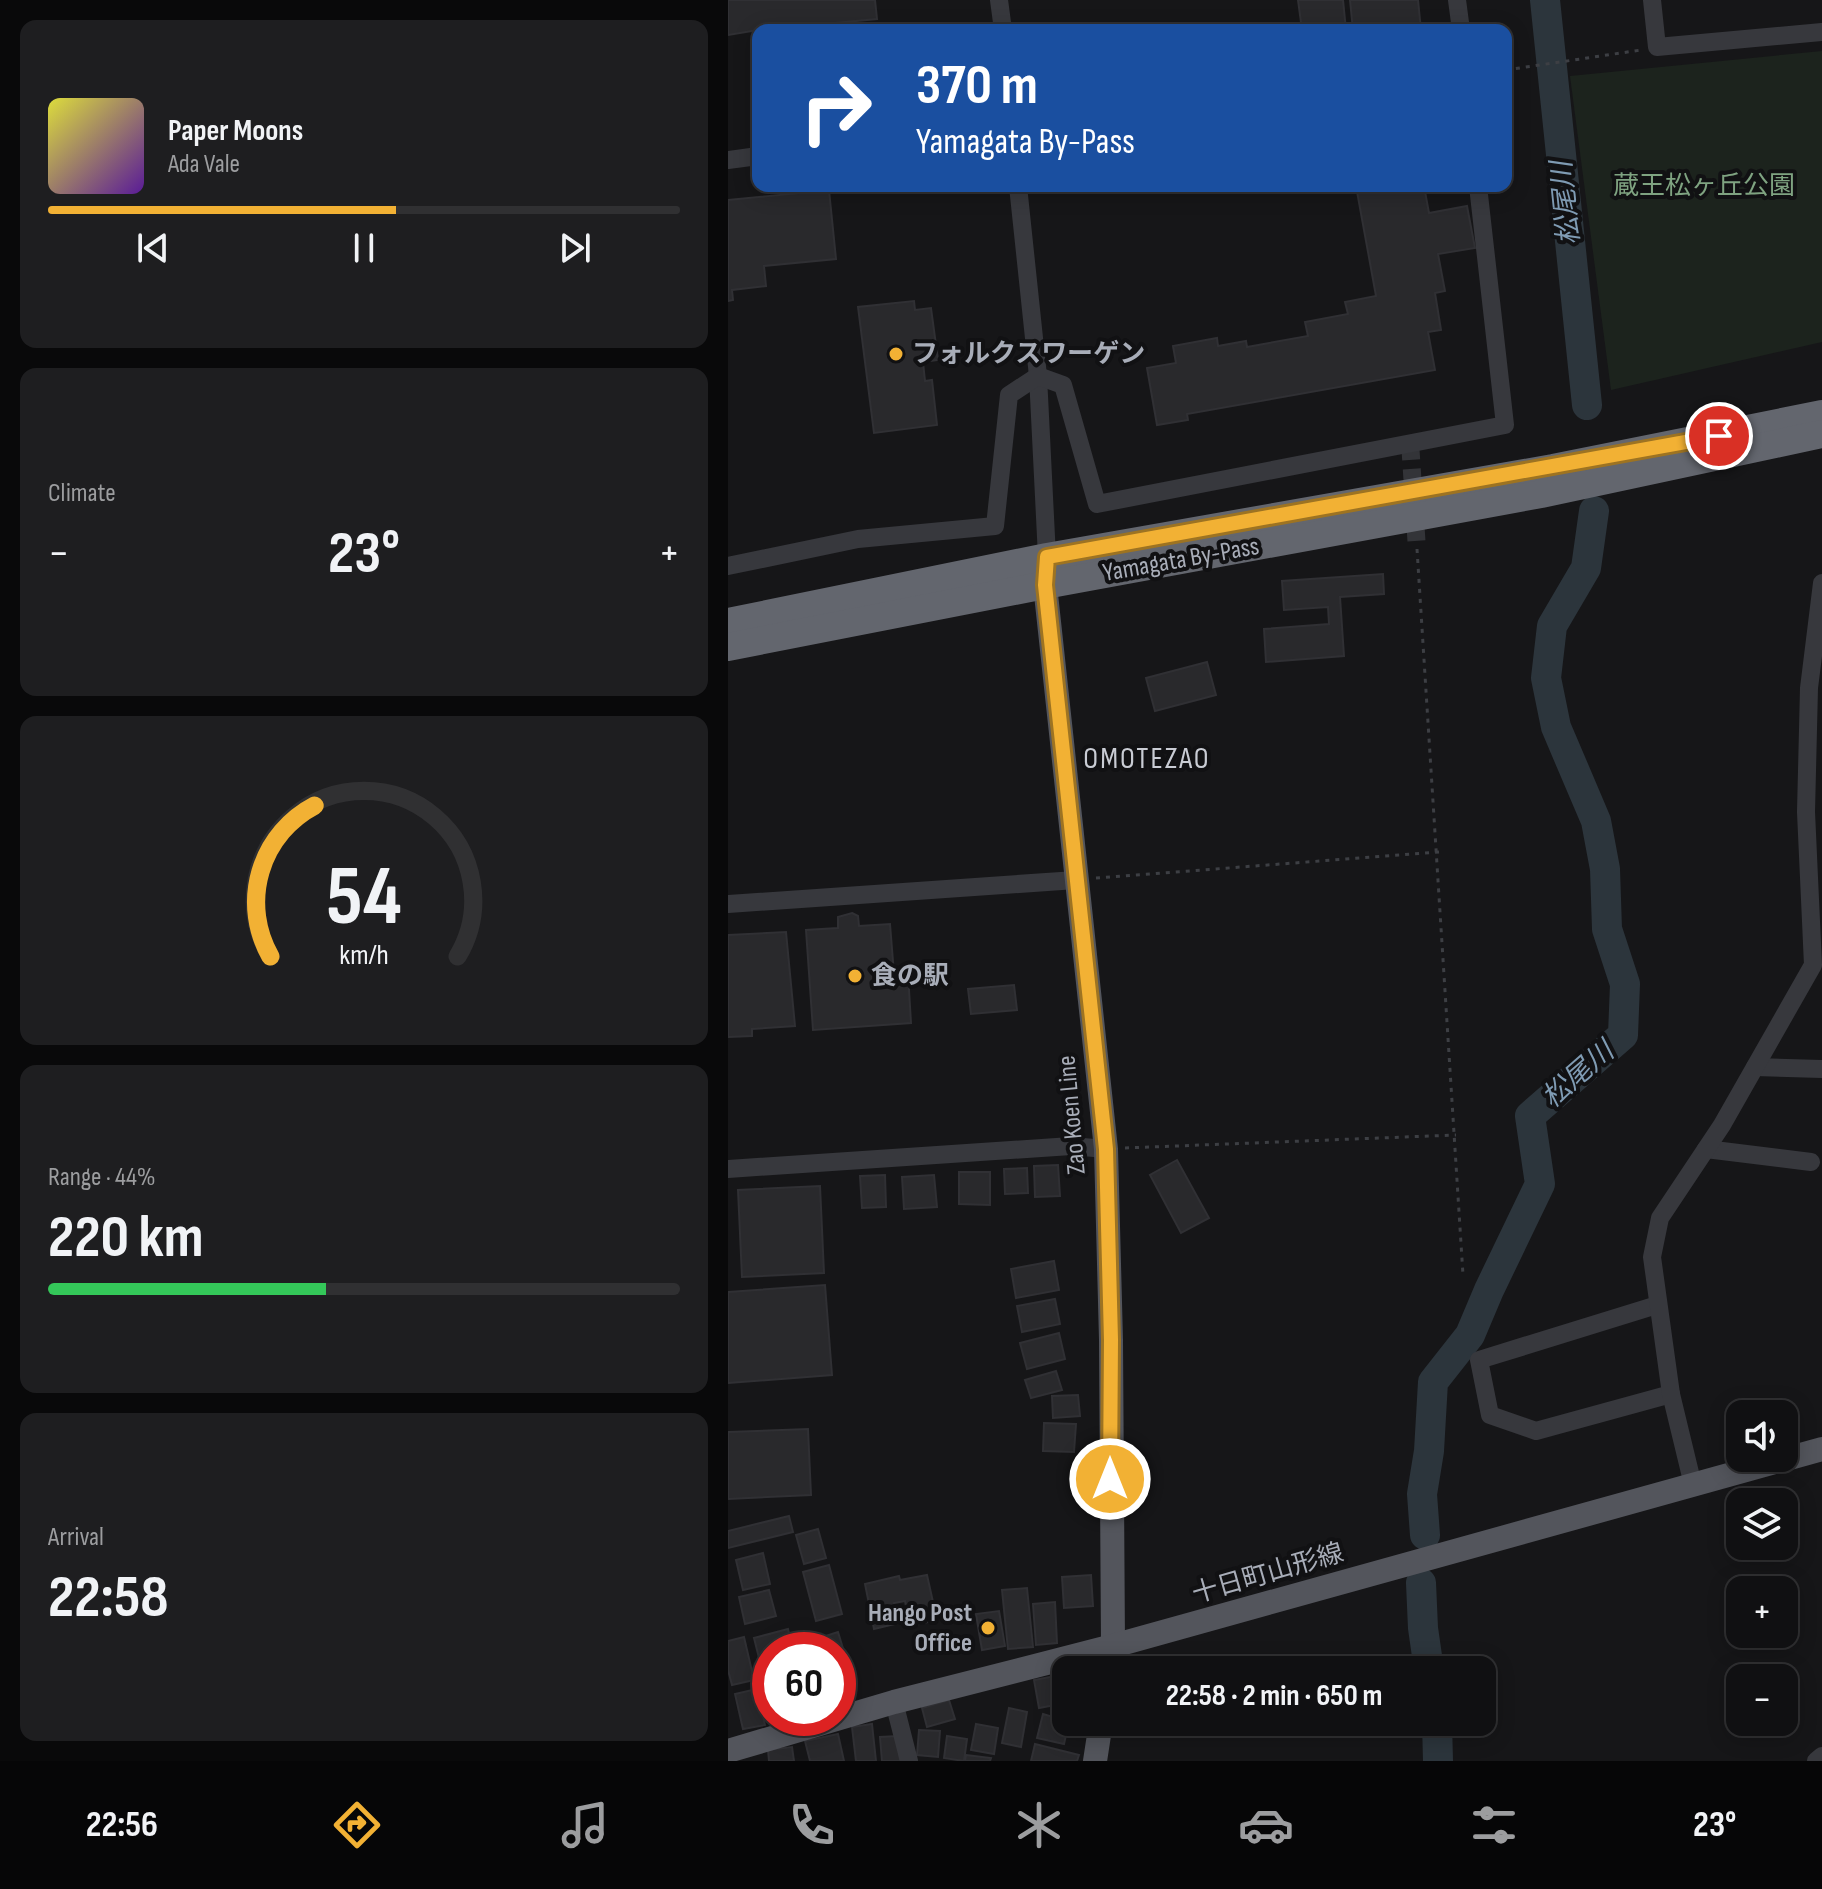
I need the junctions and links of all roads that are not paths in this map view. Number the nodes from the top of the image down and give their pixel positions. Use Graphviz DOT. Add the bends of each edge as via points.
graph roads {
  1 [pos="999,0"];
  2 [pos="1457,0"];
  3 [pos="1652,0"];
  4 [pos="1002,24"];
  5 [pos="1460,24"];
  6 [pos="1822,32"];
  7 [pos="752,157"];
  8 [pos="728,160"];
  9 [pos="1019,192"];
  10 [pos="1479,192"];
  11 [pos="1038,376"];
  12 [pos="1822,414"];
  13 [pos="1822,434"];
  14 [pos="728,566"];
  15 [pos="1046,571"];
  16 [pos="1822,583"];
  17 [pos="728,622"];
  18 [pos="728,647"];
  19 [pos="1076,880"];
  20 [pos="728,904"];
  21 [pos="1818,967"];
  22 [pos="1755,1067"];
  23 [pos="1822,1069"];
  24 [pos="1106,1149"];
  25 [pos="1706,1149"];
  26 [pos="1811,1162"];
  27 [pos="728,1169"];
  28 [pos="1657,1305"];
  29 [pos="1671,1394"];
  30 [pos="1822,1449"];
  31 [pos="1693,1485"];
  32 [pos="1111,1656"];
  33 [pos="1118,1656"];
  34 [pos="1052,1670"];
  35 [pos="894,1702"];
  36 [pos="1099,1736"];
  37 [pos="728,1751"];
  38 [pos="1822,1756"];
  39 [pos="909,1761"];
  40 [pos="1095,1761"];
  41 [pos="1816,1761"];
  1 -- 4 [label="street"];
  2 -- 5 [label="street"];
  3 -- 6 [label="street" via="1657,47"];
  7 -- 8 [label="street"];
  9 -- 11 [label="street"];
  10 -- 11 [label="street" via="1505,425 1097,504 1063,385"];
  11 -- 14 [label="street" via="1009,395 995,526 858,539"];
  11 -- 15 [label="street"];
  12 -- 15 [label="highway, Yamagata By-Pass"];
  13 -- 15 [label="highway, Yamagata By-Pass" via="1541,494"];
  15 -- 17 [label="highway, Yamagata By-Pass"];
  15 -- 18 [label="highway, Yamagata By-Pass"];
  15 -- 19 [label="main road, Zao Koen Line"];
  16 -- 21 [label="street" via="1808,703 1806,812"];
  19 -- 20 [label="street"];
  19 -- 24 [label="main road, Zao Koen Line"];
  21 -- 22 [label="street"];
  22 -- 23 [label="street"];
  22 -- 25 [label="street"];
  24 -- 27 [label="street" via="1071,1146"];
  24 -- 32 [label="main road, Zao Koen Line"];
  25 -- 26 [label="street"];
  25 -- 28 [label="street" via="1660,1218 1652,1257"];
  28 -- 29 [label="street"];
  28 -- 29 [label="street" via="1479,1360 1490,1415 1536,1431"];
  29 -- 31 [label="street"];
  30 -- 31 [label="main road, 十日町山形線"];
  31 -- 33 [label="main road, 十日町山形線"];
  34 -- 35 [label="main road, 十日町山形線"];
  35 -- 37 [label="main road, 十日町山形線"];
  35 -- 39 [label="street"];
  36 -- 40 [label="main road"];
  38 -- 41 [label="street"];
}
